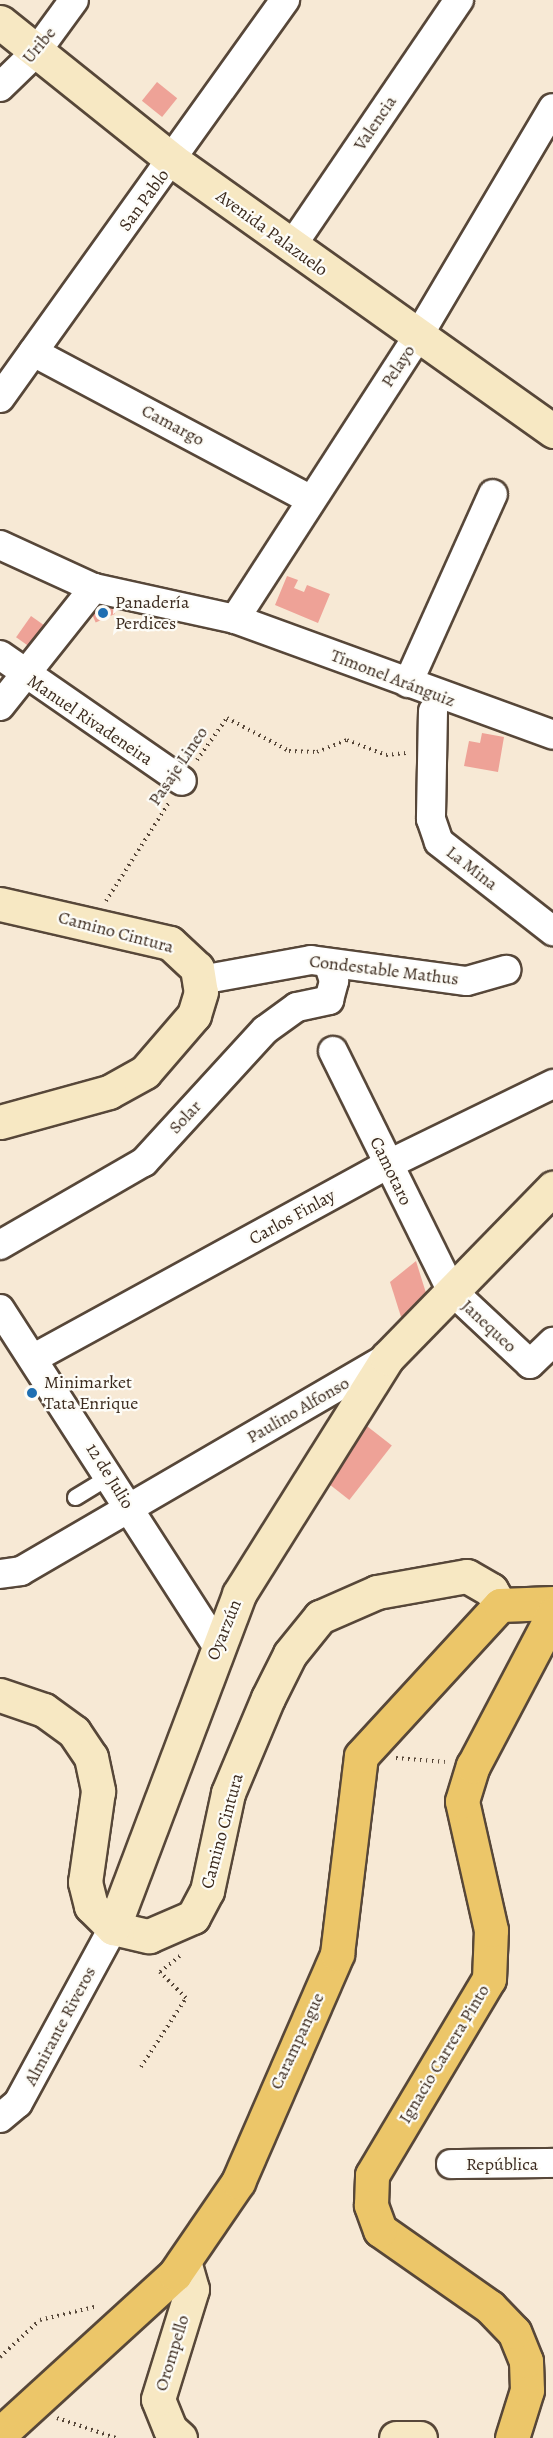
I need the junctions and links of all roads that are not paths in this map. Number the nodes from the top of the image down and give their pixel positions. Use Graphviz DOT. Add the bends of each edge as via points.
graph roads {
  1 [pos="74,0"];
  2 [pos="285,0"];
  3 [pos="459,0"];
  4 [pos="0,22"];
  5 [pos="36,52"];
  6 [pos="0,87"];
  7 [pos="553,108"];
  8 [pos="172,160"];
  9 [pos="291,247"];
  10 [pos="417,338"];
  11 [pos="33,352"];
  12 [pos="0,398"];
  13 [pos="553,431"];
  14 [pos="493,494"];
  15 [pos="311,500"];
  16 [pos="0,545"];
  17 [pos="94,588"];
  18 [pos="235,620"];
  19 [pos="0,655"];
  20 [pos="23,675"];
  21 [pos="408,682"];
  22 [pos="0,706"];
  23 [pos="433,711"];
  24 [pos="553,735"];
  25 [pos="182,781"];
  26 [pos="0,904"];
  27 [pos="553,931"];
  28 [pos="329,966"];
  29 [pos="506,970"];
  30 [pos="201,980"];
  31 [pos="333,1051"];
  32 [pos="553,1084"];
  33 [pos="0,1122"];
  34 [pos="387,1165"];
  35 [pos="553,1188"];
  36 [pos="0,1245"];
  37 [pos="451,1290"];
  38 [pos="0,1309"];
  39 [pos="553,1342"];
  40 [pos="34,1358"];
  41 [pos="387,1358"];
  42 [pos="111,1475"];
  43 [pos="75,1497"];
  44 [pos="130,1509"];
  45 [pos="0,1574"];
  46 [pos="553,1603"];
  47 [pos="500,1605"];
  48 [pos="553,1614"];
  49 [pos="217,1646"];
  50 [pos="0,1695"];
  51 [pos="113,1928"];
  52 [pos="0,2118"];
  53 [pos="553,2163"];
  54 [pos="451,2164"];
  55 [pos="185,2264"];
  56 [pos="0,2434"];
  57 [pos="180,2438"];
  58 [pos="396,2438"];
  59 [pos="420,2438"];
  60 [pos="512,2438"];
  1 -- 5 [label="street, Uribe"];
  2 -- 8 [label="street, San Pablo"];
  3 -- 9 [label="street, Valencia"];
  4 -- 5 [label="street, Avenida Palazuelo"];
  5 -- 6 [label="street, Uribe"];
  5 -- 8 [label="street, Avenida Palazuelo"];
  7 -- 10 [label="street, Pelayo"];
  8 -- 9 [label="street, Avenida Palazuelo"];
  8 -- 11 [label="street, San Pablo"];
  9 -- 10 [label="street, Avenida Palazuelo"];
  10 -- 13 [label="street, Avenida Palazuelo"];
  10 -- 15 [label="street, Pelayo"];
  11 -- 12 [label="street, San Pablo"];
  11 -- 15 [label="street, Camargo"];
  14 -- 21 [label="street"];
  15 -- 18 [label="street, Pelayo"];
  16 -- 17 [label="street, Timonel Aránguiz"];
  17 -- 18 [label="street, Timonel Aránguiz"];
  17 -- 20 [label="street"];
  18 -- 21 [label="street, Timonel Aránguiz"];
  19 -- 20 [label="street, Manuel Rivadeneira"];
  20 -- 22 [label="street"];
  20 -- 25 [label="street, Manuel Rivadeneira"];
  21 -- 24 [label="street, Timonel Aránguiz"];
  23 -- 27 [label="street, La Mina" via="431,819 439,842"];
  26 -- 30 [label="street, Camino Cintura" via="93,922 170,943 190,958"];
  28 -- 29 [label="street, Condestable Mathus" via="467,981"];
  28 -- 30 [label="street, Condestable Mathus" via="285,961"];
  28 -- 36 [label="street, Solar" via="334,981 329,1000 297,1007 265,1030 144,1162"];
  30 -- 33 [label="street" via="194,1015 145,1072 109,1092"];
  31 -- 34 [label="street, Camotaro"];
  32 -- 34 [label="street, Carlos Finlay"];
  34 -- 37 [label="street, Camotaro"];
  34 -- 40 [label="street, Carlos Finlay"];
  35 -- 37 [label="street, Paulino Alfonso"];
  37 -- 39 [label="street, Janequeo" via="530,1364"];
  37 -- 41 [label="street, Paulino Alfonso"];
  38 -- 40 [label="street, 12 de Julio"];
  40 -- 42 [label="street, 12 de Julio"];
  41 -- 44 [label="street, Paulino Alfonso"];
  41 -- 49 [label="street, Oyarzún" via="239,1594"];
  42 -- 43 [label="lane"];
  42 -- 44 [label="street, 12 de Julio"];
  44 -- 45 [label="street, Paulino Alfonso" via="21,1571"];
  44 -- 49 [label="street, 12 de Julio"];
  46 -- 47 [label="main road"];
  47 -- 51 [label="street, Camino Cintura" via="491,1590 467,1576 377,1592 320,1617 290,1654 268,1698 228,1793 207,1891 193,1917 149,1936"];
  47 -- 55 [label="main road, Carampangue" via="361,1756 337,1954 238,2182"];
  48 -- 60 [label="main road, Ignacio Carrera Pinto" via="473,1766 462,1801 491,1930 489,1979 372,2175 370,2205 380,2230 490,2307 514,2332 526,2361 527,2390"];
  49 -- 51 [label="street, Oyarzún"];
  50 -- 51 [label="street" via="44,1710 74,1732 91,1757 98,1791 85,1882 91,1906"];
  51 -- 52 [label="street, Almirante Riveros" via="18,2103"];
  53 -- 54 [label="street, República"];
  55 -- 56 [label="main road, Carampangue"];
  55 -- 57 [label="street, Orompello" via="192,2289 158,2400 170,2429"];
  58 -- 59 [label="street"];
}
